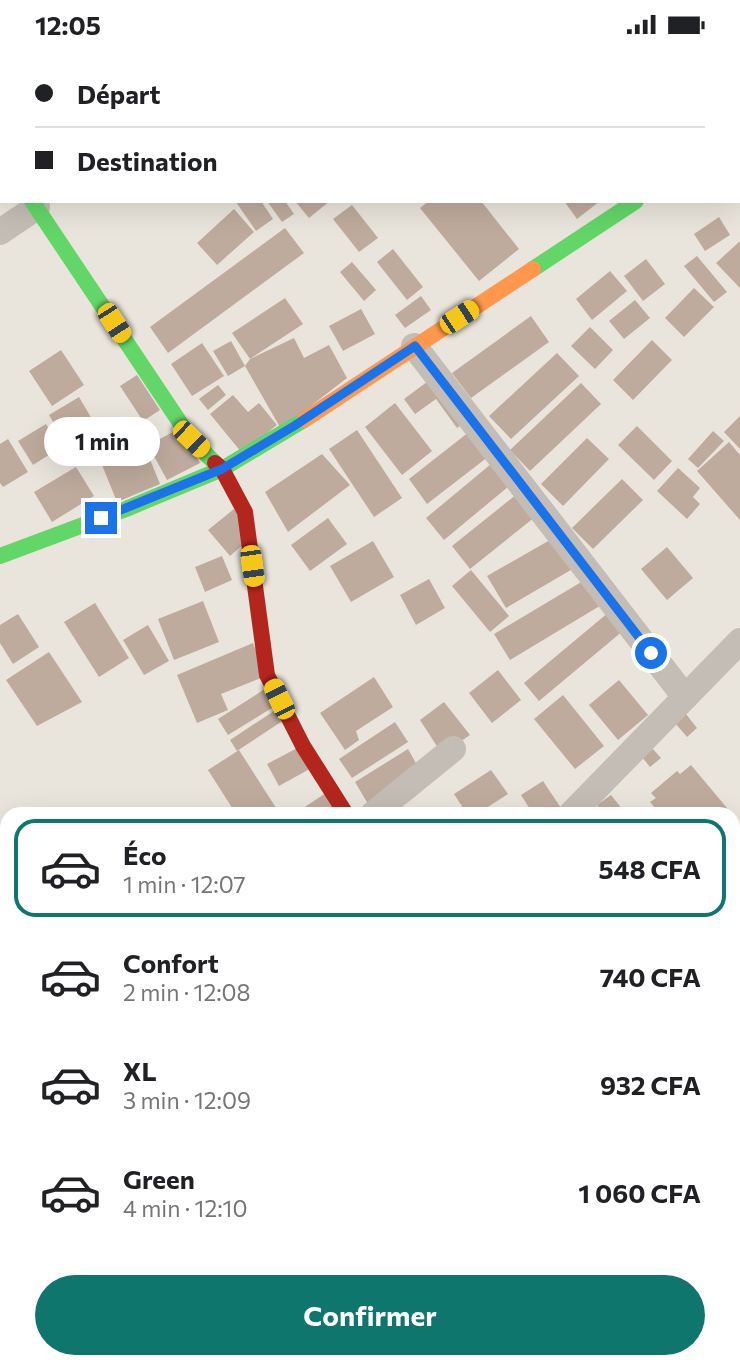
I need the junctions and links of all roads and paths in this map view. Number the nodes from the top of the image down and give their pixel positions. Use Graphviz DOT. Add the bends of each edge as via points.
graph roads {
  1 [pos="633,203"];
  2 [pos="34,204"];
  3 [pos="0,232"];
  4 [pos="415,346"];
  5 [pos="222,469"];
  6 [pos="0,556"];
  7 [pos="740,641"];
  8 [pos="685,697"];
  9 [pos="453,749"];
  10 [pos="342,807"];
  11 [pos="382,807"];
  12 [pos="578,807"];
  1 -- 4 [label="street"];
  2 -- 3 [label="street"];
  2 -- 5 [label="street" via="191,439"];
  4 -- 5 [label="street"];
  4 -- 8 [label="street"];
  5 -- 6 [label="street"];
  5 -- 10 [label="street" via="244,512 268,675 303,746"];
  7 -- 8 [label="street"];
  8 -- 12 [label="street"];
  9 -- 11 [label="street"];
}
